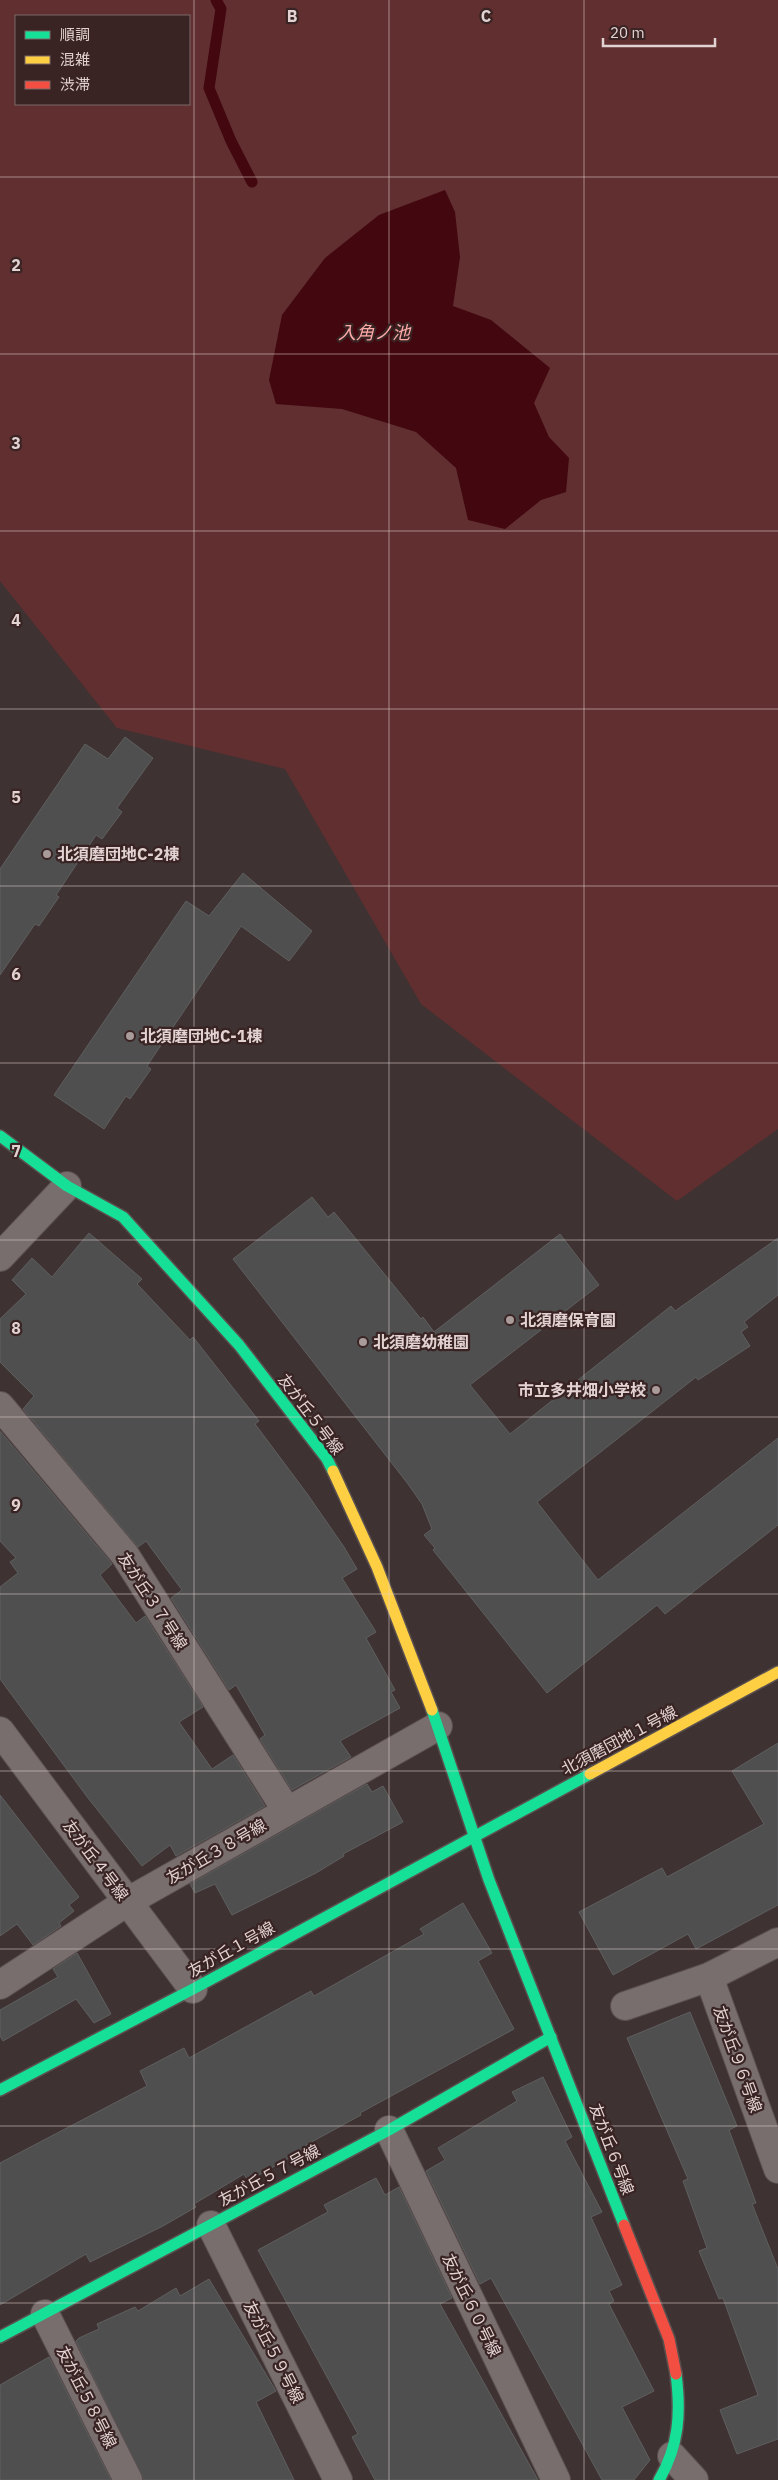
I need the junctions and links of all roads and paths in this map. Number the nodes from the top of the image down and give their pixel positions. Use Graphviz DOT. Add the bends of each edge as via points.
graph roads {
  1 [pos="0,1136"];
  2 [pos="67,1186"];
  3 [pos="0,1257"];
  4 [pos="0,1406"];
  5 [pos="778,1672"];
  6 [pos="438,1726"];
  7 [pos="0,1731"];
  8 [pos="287,1811"];
  9 [pos="475,1834"];
  10 [pos="127,1902"];
  11 [pos="778,1942"];
  12 [pos="708,1977"];
  13 [pos="0,1985"];
  14 [pos="193,1989"];
  15 [pos="625,2006"];
  16 [pos="551,2036"];
  17 [pos="2,2085"];
  18 [pos="389,2130"];
  19 [pos="778,2169"];
  20 [pos="210,2225"];
  21 [pos="45,2314"];
  22 [pos="0,2337"];
  23 [pos="672,2456"];
  24 [pos="128,2480"];
  25 [pos="338,2480"];
  26 [pos="556,2480"];
  27 [pos="659,2480"];
  28 [pos="694,2480"];
  1 -- 2 [label="street, 友が丘５号線"];
  2 -- 3 [label="street"];
  2 -- 6 [label="street, 友が丘５号線" via="123,1217 239,1345 327,1459 377,1567"];
  4 -- 8 [label="street, 友が丘３７号線" via="125,1555"];
  5 -- 9 [label="street, 北須磨団地１号線"];
  6 -- 8 [label="street, 友が丘３８号線"];
  6 -- 9 [label="street, 友が丘５号線"];
  7 -- 10 [label="street, 友が丘４号線"];
  8 -- 10 [label="street, 友が丘３８号線"];
  9 -- 14 [label="street, 友が丘１号線"];
  9 -- 16 [label="street, 友が丘６号線" via="489,1880"];
  10 -- 13 [label="street, 友が丘３８号線"];
  10 -- 14 [label="street, 友が丘４号線"];
  11 -- 12 [label="street"];
  12 -- 15 [label="street"];
  12 -- 19 [label="street, 友が丘９６号線"];
  14 -- 17 [label="street, 友が丘１号線"];
  16 -- 18 [label="street, 友が丘５７号線"];
  16 -- 23 [label="street, 友が丘６号線" via="669,2339 680,2394 679,2422"];
  18 -- 20 [label="street, 友が丘５７号線"];
  18 -- 26 [label="street, 友が丘６０号線"];
  20 -- 21 [label="street, 友が丘５７号線"];
  20 -- 25 [label="street, 友が丘５９号線"];
  21 -- 22 [label="street, 友が丘５７号線"];
  21 -- 24 [label="street, 友が丘５８号線"];
  23 -- 27 [label="street, 友が丘６号線"];
  23 -- 28 [label="street"];
}
